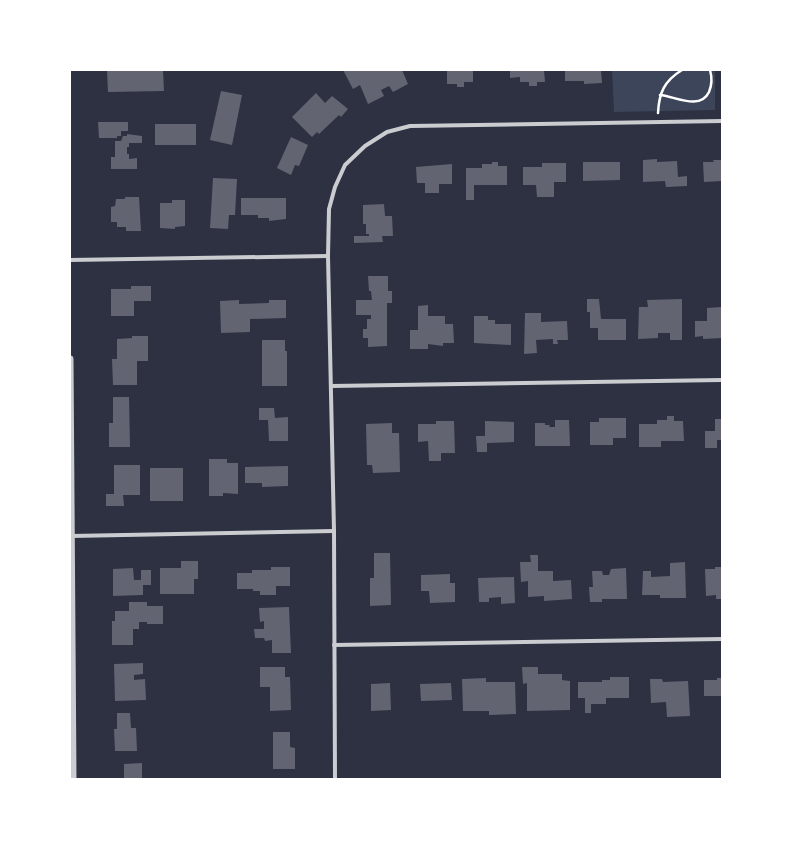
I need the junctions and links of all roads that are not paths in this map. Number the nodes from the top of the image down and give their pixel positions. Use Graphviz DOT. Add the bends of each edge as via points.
graph roads {
  1 [pos="722,121"];
  2 [pos="328,256"];
  3 [pos="70,260"];
  4 [pos="70,359"];
  5 [pos="722,380"];
  6 [pos="331,386"];
  7 [pos="334,531"];
  8 [pos="71,536"];
  9 [pos="722,639"];
  10 [pos="334,645"];
  11 [pos="71,686"];
  12 [pos="73,779"];
  13 [pos="335,779"];
  1 -- 2 [label="street" via="410,126 387,132 365,146 345,165 329,209"];
  2 -- 3 [label="street"];
  2 -- 6 [label="street"];
  4 -- 8 [label="street"];
  5 -- 6 [label="street"];
  6 -- 7 [label="street"];
  7 -- 8 [label="street"];
  7 -- 10 [label="street"];
  8 -- 11 [label="street"];
  9 -- 10 [label="street"];
  10 -- 13 [label="street"];
  11 -- 12 [label="street"];
}
